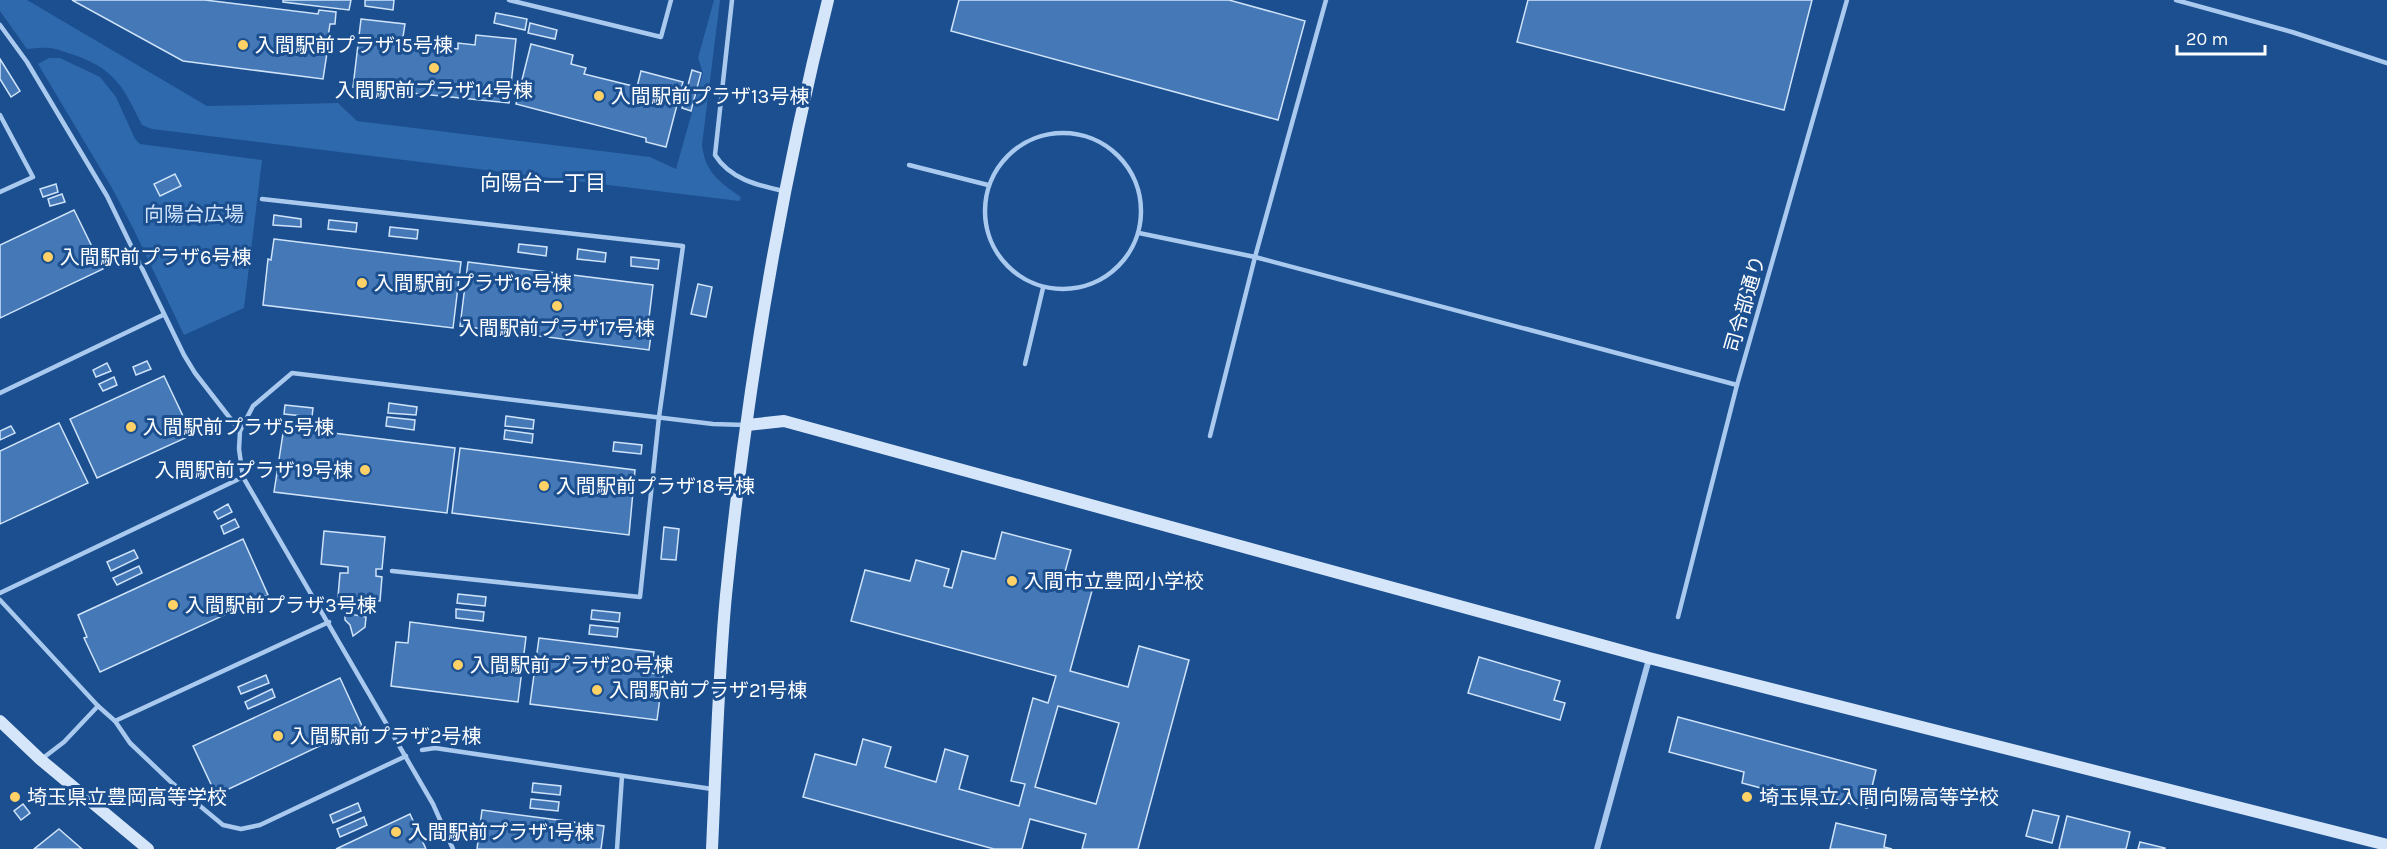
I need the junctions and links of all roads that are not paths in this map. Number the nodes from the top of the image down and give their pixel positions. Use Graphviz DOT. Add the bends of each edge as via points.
graph roads {
  1 [pos="509,0"];
  2 [pos="671,0"];
  3 [pos="732,0"];
  4 [pos="828,0"];
  5 [pos="1326,0"];
  6 [pos="1847,0"];
  7 [pos="2176,0"];
  8 [pos="0,25"];
  9 [pos="2387,63"];
  10 [pos="0,116"];
  11 [pos="909,165"];
  12 [pos="988,185"];
  13 [pos="786,191"];
  14 [pos="0,192"];
  15 [pos="262,199"];
  16 [pos="1139,233"];
  17 [pos="1256,257"];
  18 [pos="1043,288"];
  19 [pos="163,315"];
  20 [pos="1025,364"];
  21 [pos="1737,385"];
  22 [pos="0,393"];
  23 [pos="659,417"];
  24 [pos="747,425"];
  25 [pos="240,430"];
  26 [pos="1210,436"];
  27 [pos="243,477"];
  28 [pos="392,571"];
  29 [pos="0,593"];
  30 [pos="0,600"];
  31 [pos="1678,617"];
  32 [pos="329,622"];
  33 [pos="1649,658"];
  34 [pos="98,706"];
  35 [pos="0,721"];
  36 [pos="115,721"];
  37 [pos="422,750"];
  38 [pos="406,756"];
  39 [pos="40,760"];
  40 [pos="622,776"];
  41 [pos="715,789"];
  42 [pos="2387,845"];
  43 [pos="148,849"];
  44 [pos="453,849"];
  45 [pos="617,849"];
  46 [pos="712,849"];
  47 [pos="1597,849"];
  1 -- 2 [label="lane" via="661,37"];
  3 -- 13 [label="lane" via="715,155 722,166 752,184"];
  4 -- 13 [label="street"];
  5 -- 17 [label="lane"];
  6 -- 21 [label="lane, 司令部通り"];
  7 -- 9 [label="lane"];
  8 -- 19 [label="lane" via="27,62 106,196"];
  10 -- 14 [label="lane" via="33,177"];
  11 -- 12 [label="lane"];
  12 -- 16 [label="lane" via="1001,162 1022,144 1047,134 1074,133 1099,142 1121,158 1131,173 1141,206"];
  12 -- 18 [label="lane" via="984,210 988,236 996,252 1019,277"];
  13 -- 24 [label="street"];
  15 -- 23 [label="lane" via="683,246"];
  16 -- 17 [label="lane"];
  16 -- 18 [label="lane" via="1128,255 1112,273 1090,285 1067,290"];
  17 -- 21 [label="lane"];
  17 -- 26 [label="lane"];
  18 -- 20 [label="lane"];
  19 -- 22 [label="lane"];
  19 -- 25 [label="lane" via="195,373"];
  21 -- 31 [label="lane, 司令部通り"];
  23 -- 24 [label="lane"];
  23 -- 25 [label="lane" via="292,374 253,406"];
  23 -- 28 [label="lane" via="640,597"];
  24 -- 33 [label="street" via="784,421"];
  24 -- 41 [label="street" via="726,595"];
  25 -- 27 [label="lane"];
  27 -- 29 [label="lane"];
  27 -- 32 [label="lane"];
  30 -- 34 [label="lane"];
  32 -- 36 [label="lane"];
  32 -- 38 [label="lane"];
  33 -- 42 [label="street"];
  33 -- 47 [label="street"];
  34 -- 36 [label="lane"];
  34 -- 39 [label="lane" via="64,742"];
  35 -- 39 [label="street"];
  36 -- 38 [label="lane" via="130,742 171,782 223,825 240,830 260,825"];
  37 -- 40 [label="lane" via="435,748"];
  38 -- 44 [label="lane"];
  39 -- 43 [label="street"];
  40 -- 41 [label="lane"];
  40 -- 45 [label="lane"];
  41 -- 46 [label="street"];
}
